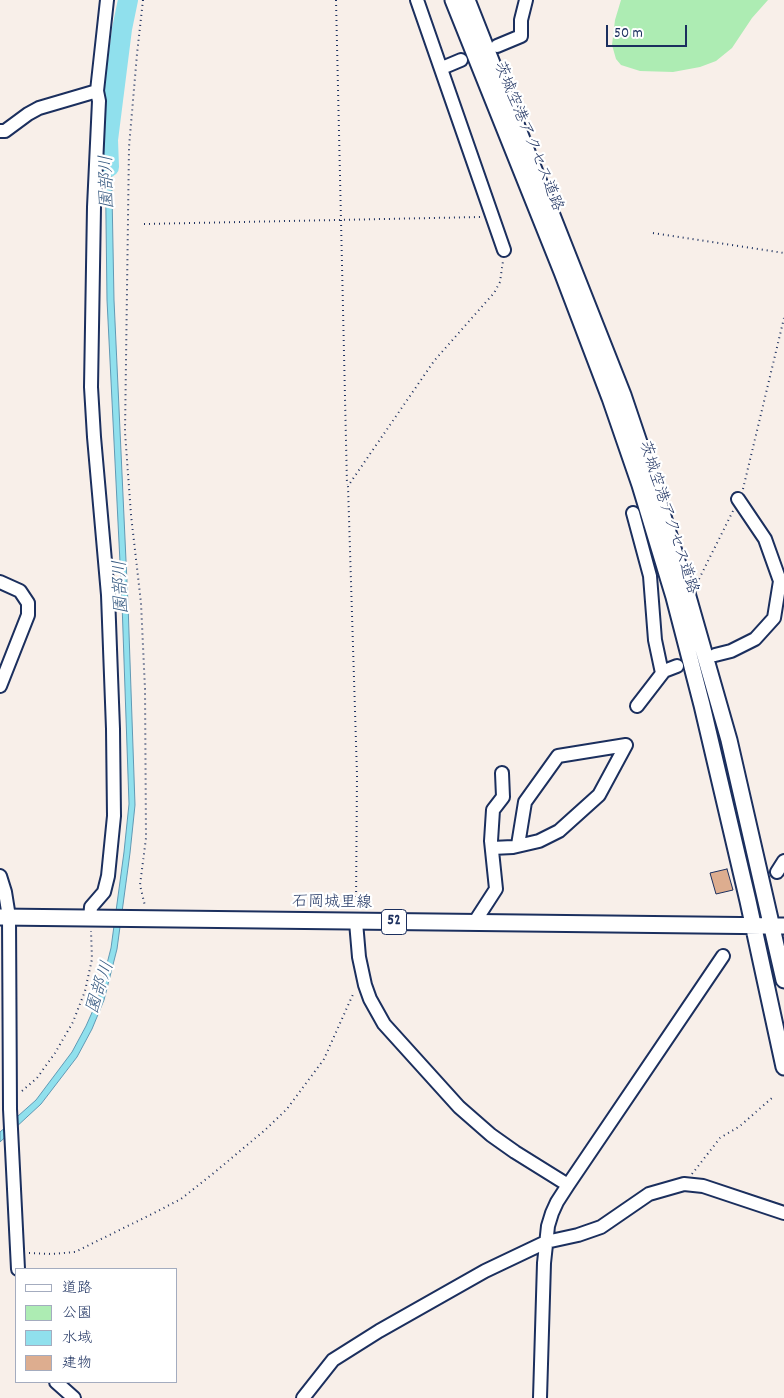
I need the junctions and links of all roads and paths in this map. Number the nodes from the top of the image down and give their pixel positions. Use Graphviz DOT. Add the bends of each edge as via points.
graph roads {
  1 [pos="107,0"];
  2 [pos="143,0"];
  3 [pos="336,0"];
  4 [pos="417,0"];
  5 [pos="453,0"];
  6 [pos="467,0"];
  7 [pos="526,0"];
  8 [pos="497,46"];
  9 [pos="461,60"];
  10 [pos="442,68"];
  11 [pos="97,91"];
  12 [pos="0,132"];
  13 [pos="493,216"];
  14 [pos="341,220"];
  15 [pos="144,224"];
  16 [pos="653,233"];
  17 [pos="504,250"];
  18 [pos="784,253"];
  19 [pos="784,318"];
  20 [pos="348,486"];
  21 [pos="738,499"];
  22 [pos="633,513"];
  23 [pos="699,579"];
  24 [pos="0,582"];
  25 [pos="715,655"];
  26 [pos="678,666"];
  27 [pos="662,673"];
  28 [pos="0,686"];
  29 [pos="637,706"];
  30 [pos="502,773"];
  31 [pos="518,845"];
  32 [pos="492,848"];
  33 [pos="0,876"];
  34 [pos="143,914"];
  35 [pos="4,917"];
  36 [pos="96,919"];
  37 [pos="356,922"];
  38 [pos="474,923"];
  39 [pos="754,926"];
  40 [pos="778,926"];
  41 [pos="723,956"];
  42 [pos="784,980"];
  43 [pos="365,985"];
  44 [pos="784,1067"];
  45 [pos="773,1098"];
  46 [pos="10,1103"];
  47 [pos="684,1184"];
  48 [pos="568,1185"];
  49 [pos="784,1213"];
  50 [pos="546,1242"];
  51 [pos="17,1252"];
  52 [pos="18,1268"];
  53 [pos="57,1383"];
  54 [pos="74,1398"];
  55 [pos="302,1398"];
  56 [pos="540,1398"];
  1 -- 11 [label="street"];
  2 -- 34 [label="path" via="129,147 125,432 142,603 145,679 146,838 140,886"];
  3 -- 14 [label="path"];
  4 -- 10 [label="street"];
  5 -- 39 [label="main road, 茨城空港アクセス道路" via="562,272 640,485 702,704"];
  6 -- 40 [label="main road, 茨城空港アクセス道路" via="623,395 652,481 729,740"];
  7 -- 8 [label="street" via="521,36"];
  9 -- 10 [label="street"];
  10 -- 13 [label="street"];
  11 -- 12 [label="street" via="39,108"];
  11 -- 36 [label="street" via="92,387 108,596 114,816 104,892 91,908"];
  13 -- 14 [label="path"];
  13 -- 17 [label="street"];
  14 -- 15 [label="path"];
  14 -- 20 [label="path"];
  16 -- 18 [label="path"];
  17 -- 20 [label="path" via="500,282 494,293 434,361"];
  19 -- 21 [label="path" via="744,486"];
  20 -- 37 [label="path" via="357,775"];
  21 -- 23 [label="path"];
  21 -- 25 [label="street" via="765,538 780,581 774,618 755,639"];
  22 -- 27 [label="street" via="650,576 654,640"];
  24 -- 28 [label="street" via="20,591 28,603 28,615"];
  26 -- 27 [label="street"];
  27 -- 29 [label="street"];
  30 -- 32 [label="street" via="503,797 493,810"];
  31 -- 31 [label="street" via="525,802 558,756 626,745 599,795 559,831"];
  31 -- 32 [label="street"];
  32 -- 38 [label="street" via="496,889"];
  33 -- 35 [label="street" via="6,892"];
  34 -- 36 [label="main road, 石岡城里線 / 52"];
  34 -- 37 [label="main road, 石岡城里線 / 52"];
  35 -- 36 [label="main road, 石岡城里線 / 52"];
  35 -- 46 [label="street"];
  36 -- 46 [label="path" via="85,991 73,1022 37,1078"];
  37 -- 38 [label="main road, 石岡城里線 / 52"];
  37 -- 43 [label="street"];
  38 -- 39 [label="main road, 石岡城里線 / 52"];
  39 -- 40 [label="main road, 石岡城里線 / 52"];
  39 -- 44 [label="main road, 茨城空港アクセス道路"];
  40 -- 42 [label="main road, 茨城空港アクセス道路"];
  41 -- 48 [label="street"];
  43 -- 48 [label="street" via="384,1024 459,1107 491,1135"];
  43 -- 51 [label="path" via="352,994 324,1059 286,1109 180,1199 75,1252"];
  45 -- 47 [label="path" via="720,1138"];
  46 -- 51 [label="street"];
  47 -- 49 [label="street" via="702,1186"];
  47 -- 50 [label="street" via="649,1194 601,1227"];
  48 -- 50 [label="street" via="552,1212"];
  50 -- 55 [label="street" via="485,1271 333,1360"];
  50 -- 56 [label="street"];
  51 -- 52 [label="street"];
  53 -- 54 [label="street"];
}
